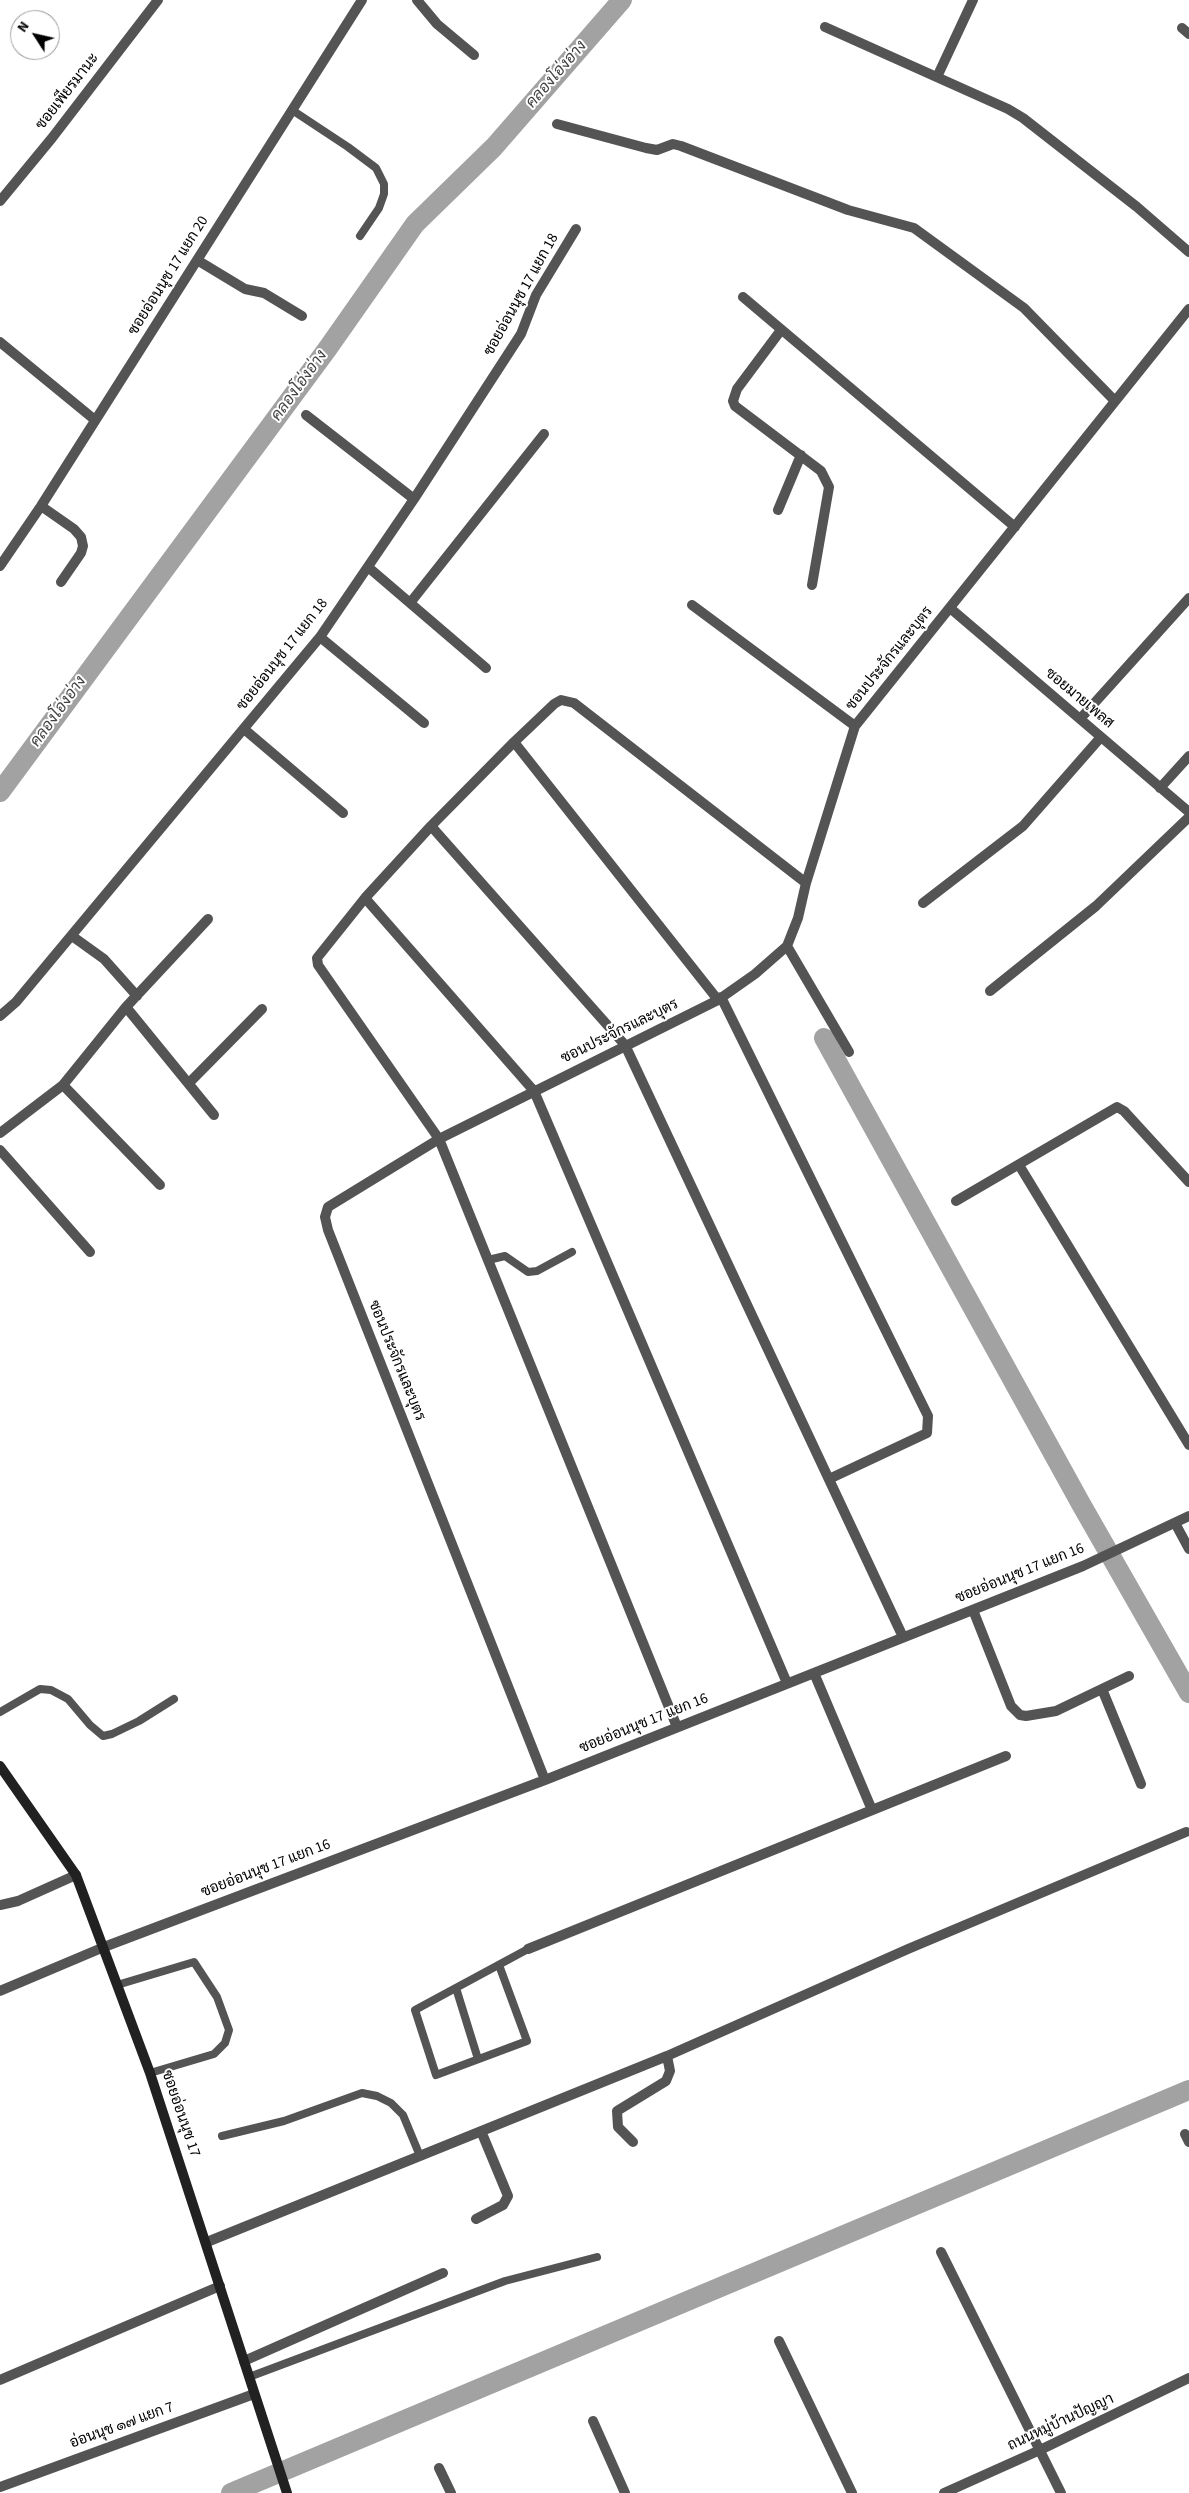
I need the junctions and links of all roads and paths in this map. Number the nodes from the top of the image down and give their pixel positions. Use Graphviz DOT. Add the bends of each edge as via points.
graph roads {
  1 [pos="158,0"];
  2 [pos="362,0"];
  3 [pos="417,0"];
  4 [pos="973,0"];
  5 [pos="825,27"];
  6 [pos="474,55"];
  7 [pos="936,77"];
  8 [pos="292,110"];
  9 [pos="557,124"];
  10 [pos="0,202"];
  11 [pos="576,228"];
  12 [pos="360,236"];
  13 [pos="1189,252"];
  14 [pos="197,260"];
  15 [pos="742,297"];
  16 [pos="1189,309"];
  17 [pos="302,316"];
  18 [pos="781,330"];
  19 [pos="0,342"];
  20 [pos="1115,401"];
  21 [pos="306,415"];
  22 [pos="95,420"];
  23 [pos="544,434"];
  24 [pos="802,455"];
  25 [pos="414,499"];
  26 [pos="41,506"];
  27 [pos="778,510"];
  28 [pos="1015,527"];
  29 [pos="0,566"];
  30 [pos="368,566"];
  31 [pos="61,582"];
  32 [pos="812,585"];
  33 [pos="1189,598"];
  34 [pos="410,602"];
  35 [pos="692,605"];
  36 [pos="950,608"];
  37 [pos="320,637"];
  38 [pos="486,668"];
  39 [pos="1080,719"];
  40 [pos="424,723"];
  41 [pos="855,726"];
  42 [pos="244,729"];
  43 [pos="1101,737"];
  44 [pos="514,742"];
  45 [pos="1189,756"];
  46 [pos="1160,788"];
  47 [pos="1189,812"];
  48 [pos="343,813"];
  49 [pos="1189,817"];
  50 [pos="431,826"];
  51 [pos="806,883"];
  52 [pos="366,898"];
  53 [pos="923,903"];
  54 [pos="208,919"];
  55 [pos="72,936"];
  56 [pos="787,946"];
  57 [pos="990,991"];
  58 [pos="137,996"];
  59 [pos="720,999"];
  60 [pos="126,1007"];
  61 [pos="262,1009"];
  62 [pos="0,1016"];
  63 [pos="625,1045"];
  64 [pos="849,1052"];
  65 [pos="189,1083"];
  66 [pos="63,1084"];
  67 [pos="534,1091"];
  68 [pos="214,1115"];
  69 [pos="0,1133"];
  70 [pos="439,1139"];
  71 [pos="0,1150"];
  72 [pos="1019,1165"];
  73 [pos="1189,1182"];
  74 [pos="160,1185"];
  75 [pos="956,1202"];
  76 [pos="90,1252"];
  77 [pos="572,1252"];
  78 [pos="488,1260"];
  79 [pos="1189,1445"];
  80 [pos="829,1479"];
  81 [pos="1189,1516"];
  82 [pos="1175,1523"];
  83 [pos="1189,1549"];
  84 [pos="973,1610"];
  85 [pos="903,1637"];
  86 [pos="814,1673"];
  87 [pos="1129,1676"];
  88 [pos="787,1683"];
  89 [pos="1102,1689"];
  90 [pos="174,1699"];
  91 [pos="0,1712"];
  92 [pos="677,1727"];
  93 [pos="1006,1756"];
  94 [pos="0,1766"];
  95 [pos="545,1780"];
  96 [pos="1141,1784"];
  97 [pos="872,1810"];
  98 [pos="1186,1832"];
  99 [pos="76,1875"];
  100 [pos="0,1905"];
  101 [pos="104,1947"];
  102 [pos="528,1948"];
  103 [pos="499,1965"];
  104 [pos="117,1985"];
  105 [pos="456,1988"];
  106 [pos="0,1991"];
  107 [pos="667,2056"];
  108 [pos="478,2059"];
  109 [pos="150,2073"];
  110 [pos="481,2131"];
  111 [pos="222,2136"];
  112 [pos="633,2142"];
  113 [pos="420,2156"];
  114 [pos="476,2219"];
  115 [pos="207,2242"];
  116 [pos="941,2252"];
  117 [pos="597,2257"];
  118 [pos="443,2273"];
  119 [pos="220,2286"];
  120 [pos="779,2341"];
  121 [pos="244,2361"];
  122 [pos="249,2377"];
  123 [pos="1189,2378"];
  124 [pos="0,2380"];
  125 [pos="254,2394"];
  126 [pos="593,2421"];
  127 [pos="1040,2450"];
  128 [pos="439,2468"];
  129 [pos="0,2487"];
  130 [pos="287,2492"];
  131 [pos="451,2493"];
  132 [pos="625,2493"];
  133 [pos="852,2493"];
  134 [pos="944,2493"];
  135 [pos="1061,2493"];
  1 -- 10 [label="street, ซอยเพียรมานะ"];
  2 -- 8 [label="street, ซอยอ่อนนุช 17 แยก 20"];
  3 -- 6 [label="street" via="437,24"];
  4 -- 7 [label="street"];
  5 -- 7 [label="street"];
  7 -- 13 [label="street" via="1023,118"];
  8 -- 12 [label="lane" via="376,168 384,184 384,194 380,208"];
  8 -- 14 [label="street, ซอยอ่อนนุช 17 แยก 20"];
  9 -- 20 [label="street" via="657,150 673,144 682,146 848,210 914,228 1024,308"];
  11 -- 25 [label="street, ซอยอ่อนนุช 17 แยก 18" via="536,296 521,334"];
  14 -- 17 [label="street" via="245,289 264,293"];
  14 -- 22 [label="street, ซอยอ่อนนุช 17 แยก 20"];
  15 -- 18 [label="street"];
  16 -- 20 [label="street, ซอนประจักรและบุตร"];
  18 -- 24 [label="street" via="737,389 733,401 735,406"];
  18 -- 28 [label="street"];
  19 -- 22 [label="street"];
  20 -- 28 [label="street, ซอนประจักรและบุตร"];
  21 -- 25 [label="street"];
  22 -- 26 [label="street, ซอยอ่อนนุช 17 แยก 20"];
  23 -- 34 [label="street"];
  24 -- 27 [label="street"];
  24 -- 32 [label="street" via="821,471 829,486"];
  25 -- 30 [label="street, ซอยอ่อนนุช 17 แยก 18"];
  26 -- 29 [label="street, ซอยอ่อนนุช 17 แยก 20"];
  26 -- 31 [label="street" via="81,537 81,553"];
  28 -- 36 [label="street, ซอนประจักรและบุตร"];
  30 -- 34 [label="street"];
  30 -- 37 [label="street, ซอยอ่อนนุช 17 แยก 18"];
  33 -- 39 [label="street"];
  34 -- 38 [label="street"];
  35 -- 41 [label="street"];
  36 -- 39 [label="street, ซอยมายเพลส"];
  36 -- 41 [label="street, ซอนประจักรและบุตร"];
  37 -- 40 [label="street"];
  37 -- 42 [label="street, ซอยอ่อนนุช 17 แยก 18"];
  39 -- 43 [label="street, ซอยมายเพลส"];
  41 -- 51 [label="street, ซอนประจักรและบุตร"];
  42 -- 48 [label="street"];
  42 -- 55 [label="street, ซอยอ่อนนุช 17 แยก 18"];
  43 -- 46 [label="street, ซอยมายเพลส"];
  43 -- 53 [label="street" via="1023,826"];
  44 -- 50 [label="street"];
  44 -- 51 [label="street" via="554,704 561,700 574,703"];
  44 -- 59 [label="street"];
  45 -- 46 [label="street"];
  46 -- 47 [label="street, ซอยมายเพลส"];
  49 -- 57 [label="street" via="1096,906"];
  50 -- 52 [label="street"];
  50 -- 63 [label="street"];
  51 -- 56 [label="street, ซอนประจักรและบุตร"];
  52 -- 67 [label="street"];
  52 -- 70 [label="street" via="320,953 318,965"];
  54 -- 58 [label="street"];
  55 -- 58 [label="street" via="104,958"];
  55 -- 62 [label="street, ซอยอ่อนนุช 17 แยก 18" via="16,1002"];
  56 -- 59 [label="street, ซอนประจักรและบุตร"];
  56 -- 64 [label="street"];
  58 -- 60 [label="street"];
  59 -- 63 [label="street, ซอนประจักรและบุตร"];
  59 -- 80 [label="street" via="928,1416 927,1433"];
  60 -- 65 [label="street"];
  60 -- 66 [label="street"];
  61 -- 65 [label="street"];
  63 -- 67 [label="street, ซอนประจักรและบุตร"];
  63 -- 80 [label="street"];
  65 -- 68 [label="street"];
  66 -- 69 [label="street"];
  66 -- 74 [label="street"];
  67 -- 70 [label="street, ซอนประจักรและบุตร"];
  67 -- 88 [label="street"];
  70 -- 78 [label="street"];
  70 -- 95 [label="street, ซอนประจักรและบุตร" via="328,1207 326,1223"];
  71 -- 76 [label="street"];
  72 -- 73 [label="street" via="1116,1107 1124,1111"];
  72 -- 75 [label="street"];
  72 -- 79 [label="street"];
  77 -- 78 [label="lane" via="537,1271 528,1272 505,1256"];
  78 -- 92 [label="street"];
  80 -- 85 [label="street"];
  81 -- 82 [label="street, ซอยอ่อนนุช 17 แยก 16"];
  82 -- 83 [label="street"];
  82 -- 84 [label="street, ซอยอ่อนนุช 17 แยก 16" via="1083,1566"];
  84 -- 85 [label="street, ซอยอ่อนนุช 17 แยก 16"];
  84 -- 89 [label="street" via="1016,1712 1026,1716 1056,1710"];
  85 -- 86 [label="street, ซอยอ่อนนุช 17 แยก 16"];
  86 -- 88 [label="street, ซอยอ่อนนุช 17 แยก 16"];
  86 -- 97 [label="street"];
  87 -- 89 [label="street"];
  88 -- 92 [label="street, ซอยอ่อนนุช 17 แยก 16"];
  89 -- 96 [label="street"];
  90 -- 91 [label="lane" via="139,1721 103,1736 68,1699 51,1690 40,1689"];
  92 -- 95 [label="street, ซอยอ่อนนุช 17 แยก 16"];
  93 -- 97 [label="street"];
  94 -- 99 [label="street, ซอยอ่อนนุช 17"];
  95 -- 101 [label="street, ซอยอ่อนนุช 17 แยก 16"];
  97 -- 102 [label="street"];
  98 -- 107 [label="street" via="908,1949"];
  99 -- 100 [label="street" via="18,1901"];
  99 -- 101 [label="street, ซอยอ่อนนุช 17"];
  101 -- 104 [label="street, ซอยอ่อนนุช 17"];
  101 -- 106 [label="street, ซอยอ่อนนุช 17 แยก 16"];
  102 -- 103 [label="lane"];
  103 -- 105 [label="lane"];
  103 -- 108 [label="lane" via="527,2040"];
  104 -- 109 [label="street, ซอยอ่อนนุช 17"];
  104 -- 109 [label="lane" via="194,1962 216,1997 229,2030 225,2043 214,2054"];
  105 -- 108 [label="lane"];
  105 -- 108 [label="lane" via="415,2010 436,2075"];
  107 -- 110 [label="street"];
  107 -- 112 [label="street" via="670,2071 666,2081 617,2111 618,2128"];
  109 -- 115 [label="street, ซอยอ่อนนุช 17"];
  110 -- 113 [label="street"];
  110 -- 114 [label="street" via="508,2196 503,2205"];
  111 -- 113 [label="lane" via="284,2120 362,2093 378,2096 403,2115"];
  113 -- 115 [label="street"];
  115 -- 119 [label="street, ซอยอ่อนนุช 17"];
  116 -- 127 [label="street"];
  117 -- 122 [label="lane" via="505,2281"];
  118 -- 121 [label="street"];
  119 -- 121 [label="street, ซอยอ่อนนุช 17"];
  119 -- 124 [label="street"];
  120 -- 133 [label="street"];
  121 -- 122 [label="street, ซอยอ่อนนุช 17"];
  122 -- 125 [label="street, ซอยอ่อนนุช 17"];
  123 -- 127 [label="street, ถนนหมู่บ้านปัญญา"];
  125 -- 129 [label="street, อ่อนนุช ๑๗ แยก 7"];
  125 -- 130 [label="street, ซอยอ่อนนุช 17"];
  126 -- 132 [label="street"];
  127 -- 134 [label="street, ถนนหมู่บ้านปัญญา"];
  127 -- 135 [label="street"];
  128 -- 131 [label="street"];
}
